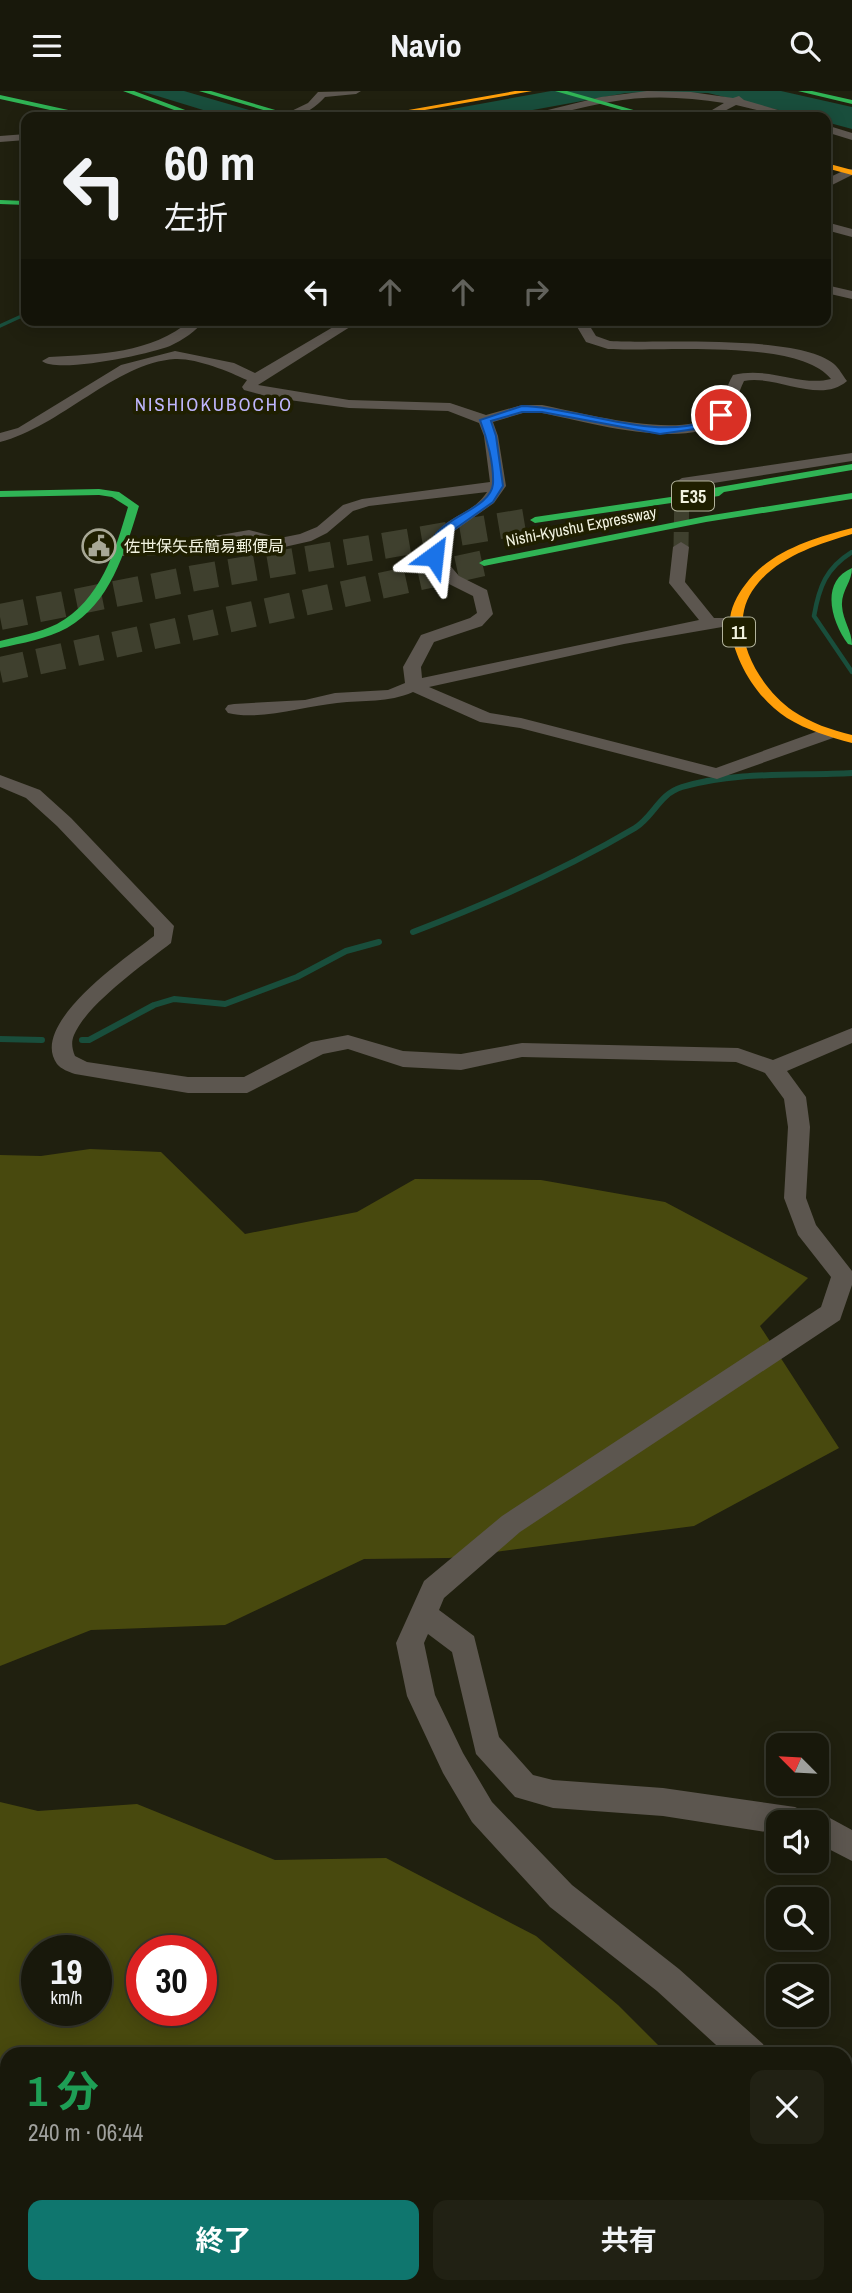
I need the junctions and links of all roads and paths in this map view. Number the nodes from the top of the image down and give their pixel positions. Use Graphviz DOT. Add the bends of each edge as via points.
graph roads {
  1 [pos="127,91"];
  2 [pos="186,91"];
  3 [pos="203,91"];
  4 [pos="356,91"];
  5 [pos="528,91"];
  6 [pos="559,91"];
  7 [pos="754,91"];
  8 [pos="802,91"];
  9 [pos="0,97"];
  10 [pos="738,99"];
  11 [pos="596,101"];
  12 [pos="852,102"];
  13 [pos="159,107"];
  14 [pos="442,107"];
  15 [pos="68,112"];
  16 [pos="180,112"];
  17 [pos="278,112"];
  18 [pos="300,112"];
  19 [pos="408,112"];
  20 [pos="547,112"];
  21 [pos="636,112"];
  22 [pos="714,112"];
  23 [pos="780,112"];
  24 [pos="831,130"];
  25 [pos="21,137"];
  26 [pos="852,137"];
  27 [pos="0,139"];
  28 [pos="831,166"];
  29 [pos="851,172"];
  30 [pos="831,182"];
  31 [pos="0,202"];
  32 [pos="21,203"];
  33 [pos="831,227"];
  34 [pos="852,233"];
  35 [pos="831,290"];
  36 [pos="852,295"];
  37 [pos="194,326"];
  38 [pos="345,326"];
  39 [pos="586,326"];
  40 [pos="49,361"];
  41 [pos="255,379"];
  42 [pos="485,420"];
  43 [pos="0,437"];
  44 [pos="852,457"];
  45 [pos="852,467"];
  46 [pos="852,475"];
  47 [pos="682,483"];
  48 [pos="498,486"];
  49 [pos="0,494"];
  50 [pos="852,496"];
  51 [pos="652,501"];
  52 [pos="852,505"];
  53 [pos="534,520"];
  54 [pos="852,531"];
  55 [pos="681,547"];
  56 [pos="119,551"];
  57 [pos="541,552"];
  58 [pos="484,563"];
  59 [pos="852,571"];
  60 [pos="735,621"];
  61 [pos="710,623"];
  62 [pos="852,642"];
  63 [pos="0,645"];
  64 [pos="414,685"];
  65 [pos="234,709"];
  66 [pos="827,734"];
  67 [pos="852,739"];
  68 [pos="0,781"];
  69 [pos="852,1035"];
  70 [pos="773,1068"];
  71 [pos="848,1275"];
  72 [pos="422,1613"];
  73 [pos="766,1818"];
  74 [pos="829,1833"];
  75 [pos="852,1846"];
  76 [pos="743,2047"];
  1 -- 13 [label="main road"];
  2 -- 13 [label="main road"];
  3 -- 17 [label="main road"];
  4 -- 18 [label="street" via="321,95"];
  5 -- 14 [label="main road"];
  6 -- 11 [label="main road"];
  7 -- 10 [label="street"];
  8 -- 12 [label="main road"];
  9 -- 15 [label="main road"];
  10 -- 11 [label="street" via="628,95"];
  10 -- 22 [label="street"];
  10 -- 23 [label="street"];
  11 -- 20 [label="street"];
  11 -- 21 [label="main road"];
  13 -- 16 [label="main road"];
  14 -- 19 [label="main road"];
  24 -- 26 [label="street"];
  25 -- 27 [label="street"];
  28 -- 29 [label="main road"];
  29 -- 30 [label="street"];
  31 -- 32 [label="main road"];
  33 -- 34 [label="street"];
  35 -- 36 [label="street"];
  37 -- 40 [label="street" via="152,348 110,357"];
  38 -- 41 [label="street"];
  39 -- 42 [label="street" via="591,339 617,347 745,346 791,352 826,363 838,372 840,381 830,386 768,374 737,377 721,415 706,425 679,430 660,431 542,409 522,409"];
  41 -- 42 [label="street" via="249,387 274,394 349,404 450,407"];
  41 -- 43 [label="street" via="229,366 174,355 126,368 23,431"];
  42 -- 48 [label="street"];
  44 -- 47 [label="street"];
  45 -- 51 [label="main road"];
  46 -- 51 [label="main road, Nishi-Kyushu Expressway / E35"];
  48 -- 56 [label="street" via="367,502 348,508 322,530 281,543 249,535 163,550"];
  48 -- 64 [label="street" via="489,500 444,531 434,556 443,573 457,585 481,593 485,614 476,622 427,639 412,667"];
  49 -- 56 [label="main road" via="99,492 125,499 134,506"];
  50 -- 57 [label="main road, Nishi-Kyushu Expressway / E35"];
  51 -- 53 [label="main road, Nishi-Kyushu Expressway / E35"];
  52 -- 57 [label="main road"];
  54 -- 60 [label="main road, 11" via="781,558 758,576"];
  55 -- 61 [label="street" via="677,583"];
  56 -- 63 [label="main road" via="102,590 82,613 63,626"];
  57 -- 58 [label="main road, Nishi-Kyushu Expressway / E35"];
  59 -- 62 [label="main road" via="834,603 837,622"];
  60 -- 61 [label="street"];
  60 -- 66 [label="main road, 11" via="749,664 771,702"];
  61 -- 64 [label="street"];
  64 -- 65 [label="street" via="391,695"];
  64 -- 66 [label="street" via="486,718 717,774"];
  66 -- 67 [label="main road, 11"];
  68 -- 70 [label="street" via="33,794 164,926 164,938 89,1000 62,1036 66,1061 83,1069 188,1085 247,1085 318,1047 348,1042 403,1059 461,1062 522,1050 701,1052 738,1055"];
  69 -- 70 [label="street"];
  70 -- 71 [label="street" via="795,1097 799,1127 795,1198 806,1229"];
  71 -- 72 [label="street" via="831,1313 511,1524 434,1590"];
  72 -- 73 [label="street" via="464,1645 485,1744 525,1787"];
  72 -- 76 [label="street" via="410,1643 421,1696 482,1812 561,1896 668,1980"];
  74 -- 75 [label="street"];
}
